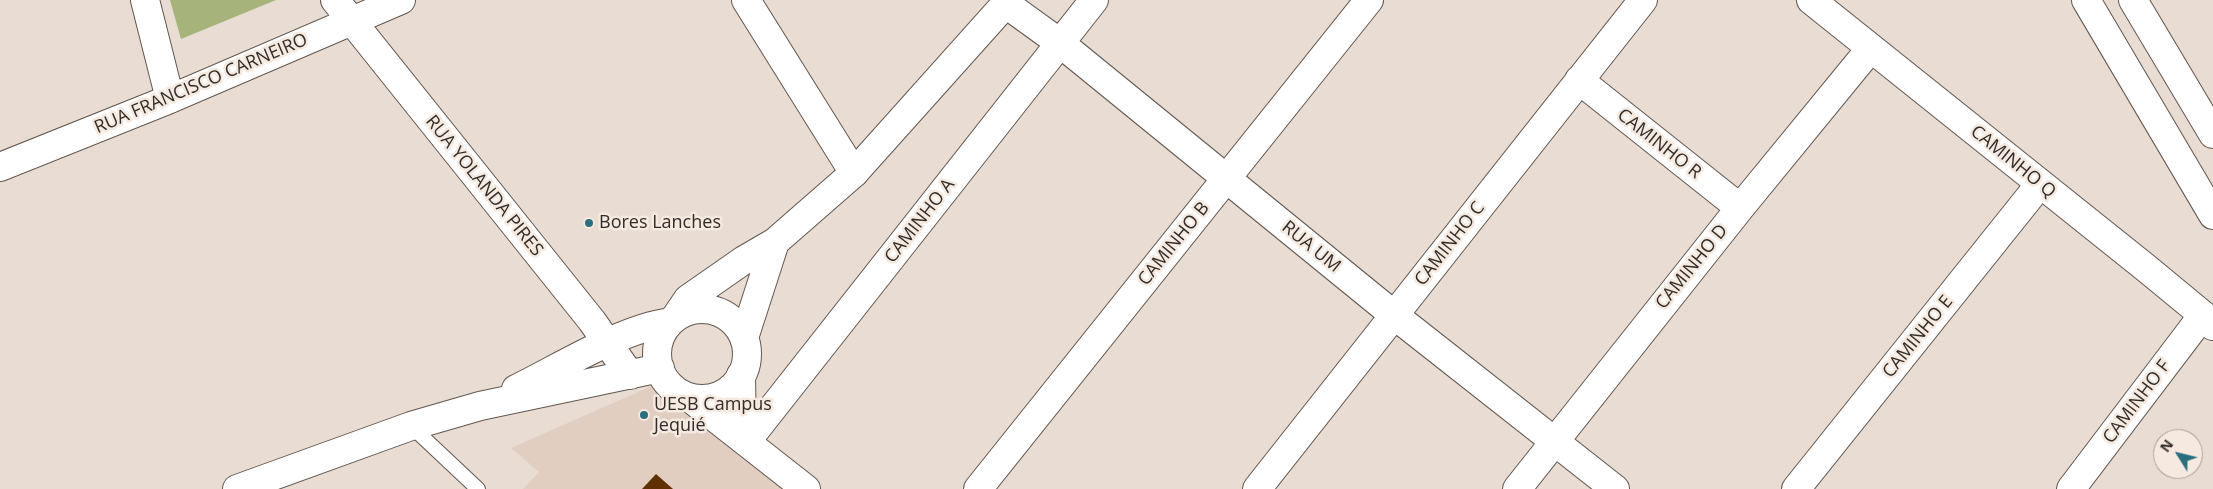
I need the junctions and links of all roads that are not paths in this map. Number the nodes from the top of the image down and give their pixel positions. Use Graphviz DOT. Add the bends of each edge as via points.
graph roads {
  1 [pos="145,0"];
  2 [pos="401,0"];
  3 [pos="746,0"];
  4 [pos="1094,0"];
  5 [pos="1369,0"];
  6 [pos="1644,0"];
  7 [pos="1811,0"];
  8 [pos="2086,0"];
  9 [pos="2133,0"];
  10 [pos="1008,2"];
  11 [pos="343,10"];
  12 [pos="1060,43"];
  13 [pos="1871,48"];
  14 [pos="1579,80"];
  15 [pos="170,99"];
  16 [pos="2213,134"];
  17 [pos="0,167"];
  18 [pos="854,173"];
  19 [pos="1226,178"];
  20 [pos="2040,184"];
  21 [pos="1740,208"];
  22 [pos="2213,215"];
  23 [pos="775,242"];
  24 [pos="1394,315"];
  25 [pos="672,320"];
  26 [pos="2208,320"];
  27 [pos="744,338"];
  28 [pos="608,343"];
  29 [pos="660,368"];
  30 [pos="630,375"];
  31 [pos="742,375"];
  32 [pos="690,398"];
  33 [pos="480,406"];
  34 [pos="410,426"];
  35 [pos="744,441"];
  36 [pos="1553,441"];
  37 [pos="237,489"];
  38 [pos="478,489"];
  39 [pos="806,489"];
  40 [pos="978,489"];
  41 [pos="1257,489"];
  42 [pos="1517,489"];
  43 [pos="1616,489"];
  44 [pos="1796,489"];
  45 [pos="2071,489"];
  1 -- 15 [label="street"];
  2 -- 11 [label="street, RUA FRANCISCO CARNEIRO"];
  3 -- 18 [label="street"];
  4 -- 12 [label="street, CAMINHO A"];
  5 -- 19 [label="street, CAMINHO B"];
  6 -- 14 [label="street, CAMINHO C"];
  7 -- 13 [label="street, CAMINHO Q"];
  8 -- 22 [label="street"];
  9 -- 16 [label="street"];
  10 -- 12 [label="street, RUA UM"];
  10 -- 18 [label="street"];
  11 -- 15 [label="street, RUA FRANCISCO CARNEIRO"];
  11 -- 28 [label="street, RUA YOLANDA PIRES"];
  12 -- 19 [label="street, RUA UM"];
  12 -- 35 [label="street, CAMINHO A"];
  13 -- 20 [label="street, CAMINHO Q"];
  13 -- 21 [label="street, CAMINHO D"];
  14 -- 21 [label="street, CAMINHO R"];
  14 -- 24 [label="street, CAMINHO C"];
  15 -- 17 [label="street, RUA FRANCISCO CARNEIRO"];
  18 -- 23 [label="street"];
  19 -- 24 [label="street, RUA UM"];
  19 -- 40 [label="street, CAMINHO B"];
  20 -- 26 [label="street, CAMINHO Q"];
  20 -- 44 [label="street, CAMINHO E"];
  21 -- 36 [label="street, CAMINHO D"];
  23 -- 25 [label="street" via="688,299"];
  23 -- 27 [label="street"];
  24 -- 36 [label="street, RUA UM"];
  24 -- 41 [label="street, CAMINHO C"];
  25 -- 27 [label="street" via="690,311 706,309 722,314 735,324"];
  25 -- 28 [label="street"];
  25 -- 29 [label="street" via="661,335 656,350"];
  26 -- 45 [label="street, CAMINHO F"];
  27 -- 31 [label="street" via="746,363"];
  28 -- 30 [label="street, RUA YOLANDA PIRES"];
  28 -- 33 [label="street"];
  29 -- 30 [label="street"];
  29 -- 32 [label="street" via="661,375 673,390"];
  30 -- 33 [label="street"];
  31 -- 32 [label="street" via="720,396"];
  31 -- 35 [label="street"];
  32 -- 35 [label="street"];
  33 -- 34 [label="street"];
  34 -- 37 [label="street"];
  34 -- 38 [label="lane"];
  35 -- 39 [label="street"];
  36 -- 42 [label="street, CAMINHO D"];
  36 -- 43 [label="street, RUA UM"];
}
